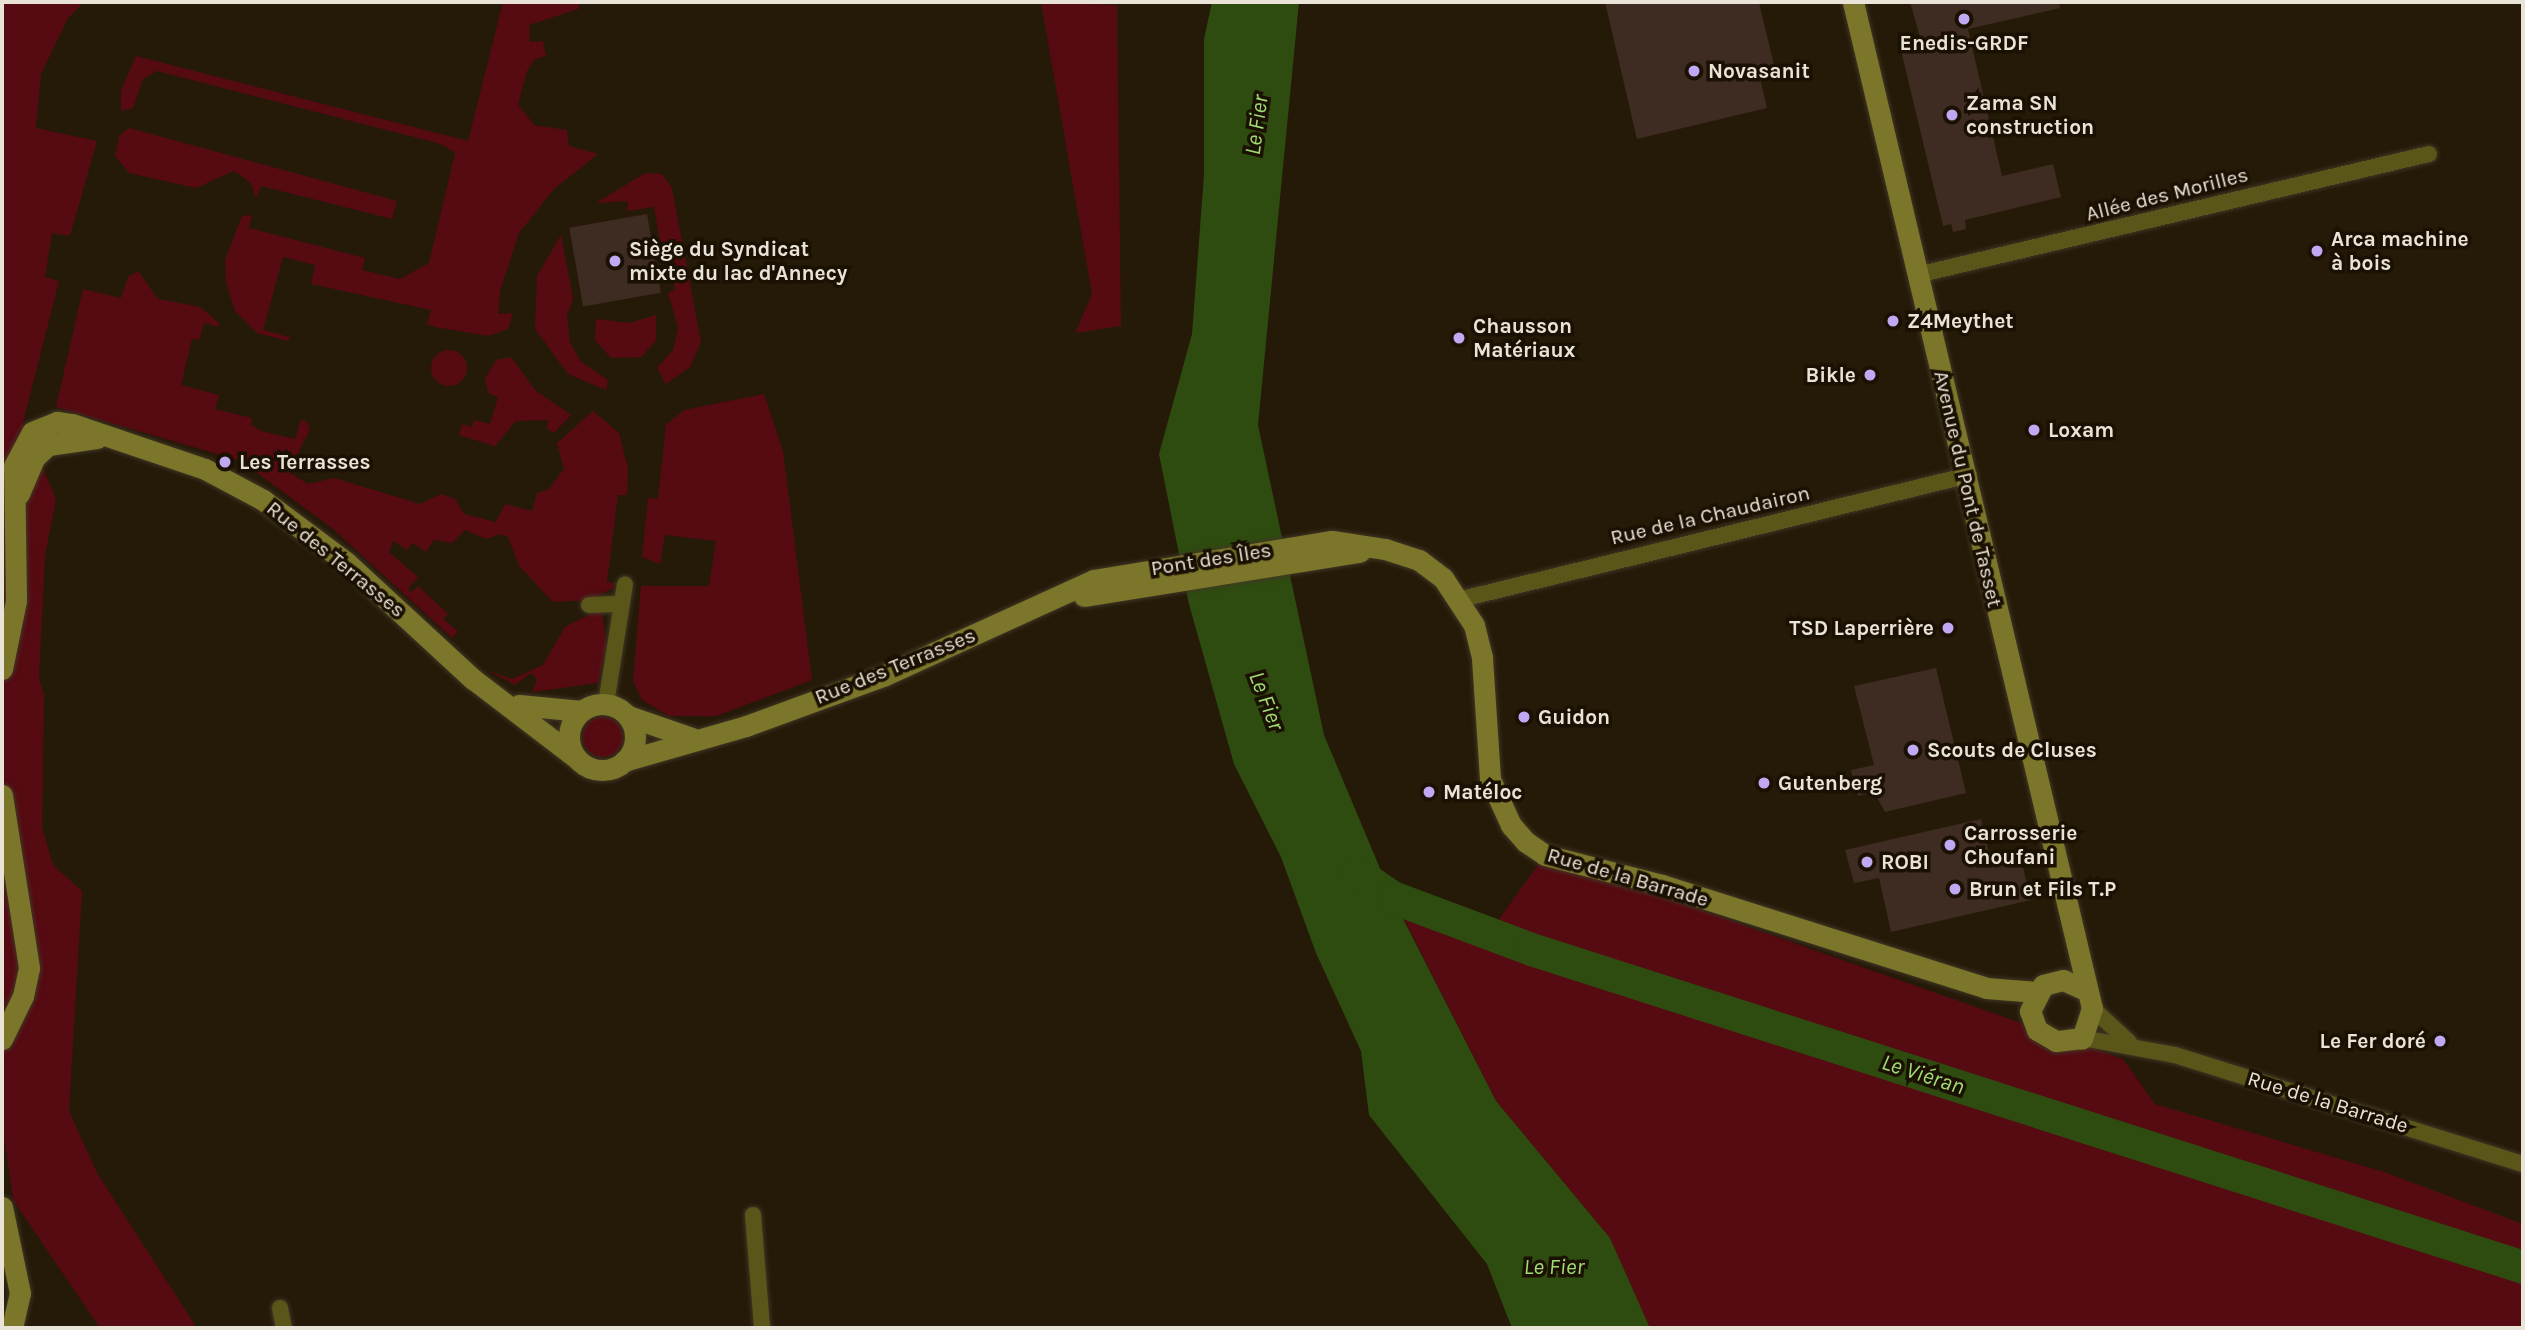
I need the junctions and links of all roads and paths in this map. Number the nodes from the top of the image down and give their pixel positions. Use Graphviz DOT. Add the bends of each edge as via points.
graph roads {
  1 [pos="1853,2"];
  2 [pos="2429,154"];
  3 [pos="1917,275"];
  4 [pos="1969,475"];
  5 [pos="1298,554"];
  6 [pos="1128,580"];
  7 [pos="625,584"];
  8 [pos="1462,599"];
  9 [pos="622,604"];
  10 [pos="589,605"];
  11 [pos="2,669"];
  12 [pos="507,702"];
  13 [pos="606,704"];
  14 [pos="582,710"];
  15 [pos="628,716"];
  16 [pos="694,738"];
  17 [pos="575,757"];
  18 [pos="624,761"];
  19 [pos="2,795"];
  20 [pos="2072,936"];
  21 [pos="2044,986"];
  22 [pos="1986,988"];
  23 [pos="2088,999"];
  24 [pos="2032,1021"];
  25 [pos="2082,1038"];
  26 [pos="2,1040"];
  27 [pos="2131,1043"];
  28 [pos="2523,1164"];
  29 [pos="2,1207"];
  30 [pos="753,1215"];
  31 [pos="14,1266"];
  32 [pos="2,1291"];
  33 [pos="280,1308"];
  34 [pos="10,1315"];
  35 [pos="284,1328"];
  36 [pos="762,1328"];
  1 -- 3 [label="street, Avenue du Pont de Tasset"];
  2 -- 3 [label="street, Allée des Morilles"];
  3 -- 4 [label="street, Avenue du Pont de Tasset"];
  4 -- 8 [label="street, Rue de la Chaudairon"];
  4 -- 20 [label="street, Avenue du Pont de Tasset"];
  5 -- 6 [label="street, Pont des Îles"];
  5 -- 8 [label="street, Rue de la Barrade" via="1385,549 1419,560"];
  6 -- 16 [label="street, Rue des Terrasses" via="1054,601 885,674 746,726"];
  7 -- 9 [label="street"];
  8 -- 22 [label="street, Rue de la Barrade" via="1482,659 1490,779 1511,825 1526,842 1545,855 1662,885"];
  9 -- 10 [label="street"];
  9 -- 13 [label="street"];
  11 -- 12 [label="street, Rue des Terrasses" via="16,601 11,539 14,466 20,447 42,425 72,424 205,469 263,500 346,562 473,679"];
  12 -- 14 [label="street, Rue des Terrasses" via="545,711"];
  12 -- 17 [label="street, Rue des Terrasses"];
  13 -- 14 [label="street"];
  13 -- 15 [label="street"];
  14 -- 17 [label="street" via="569,732"];
  15 -- 16 [label="street"];
  15 -- 18 [label="street" via="635,740"];
  16 -- 18 [label="street, Rue des Terrasses"];
  17 -- 18 [label="street" via="597,770"];
  19 -- 26 [label="street" via="28,933 29,968 23,996"];
  20 -- 21 [label="street"];
  20 -- 23 [label="street, Avenue du Pont de Tasset"];
  21 -- 22 [label="street, Rue de la Barrade"];
  21 -- 23 [label="street, Rue de la Barrade"];
  21 -- 24 [label="street"];
  22 -- 24 [label="street, Rue de la Barrade"];
  23 -- 25 [label="street"];
  23 -- 27 [label="street, Rue de la Barrade"];
  24 -- 25 [label="street, Rue de la Barrade" via="2046,1038"];
  25 -- 27 [label="street, Rue de la Barrade"];
  27 -- 28 [label="street, Rue de la Barrade"];
  29 -- 31 [label="street"];
  30 -- 36 [label="street"];
  31 -- 32 [label="street"];
  31 -- 34 [label="street"];
  33 -- 35 [label="street"];
}
